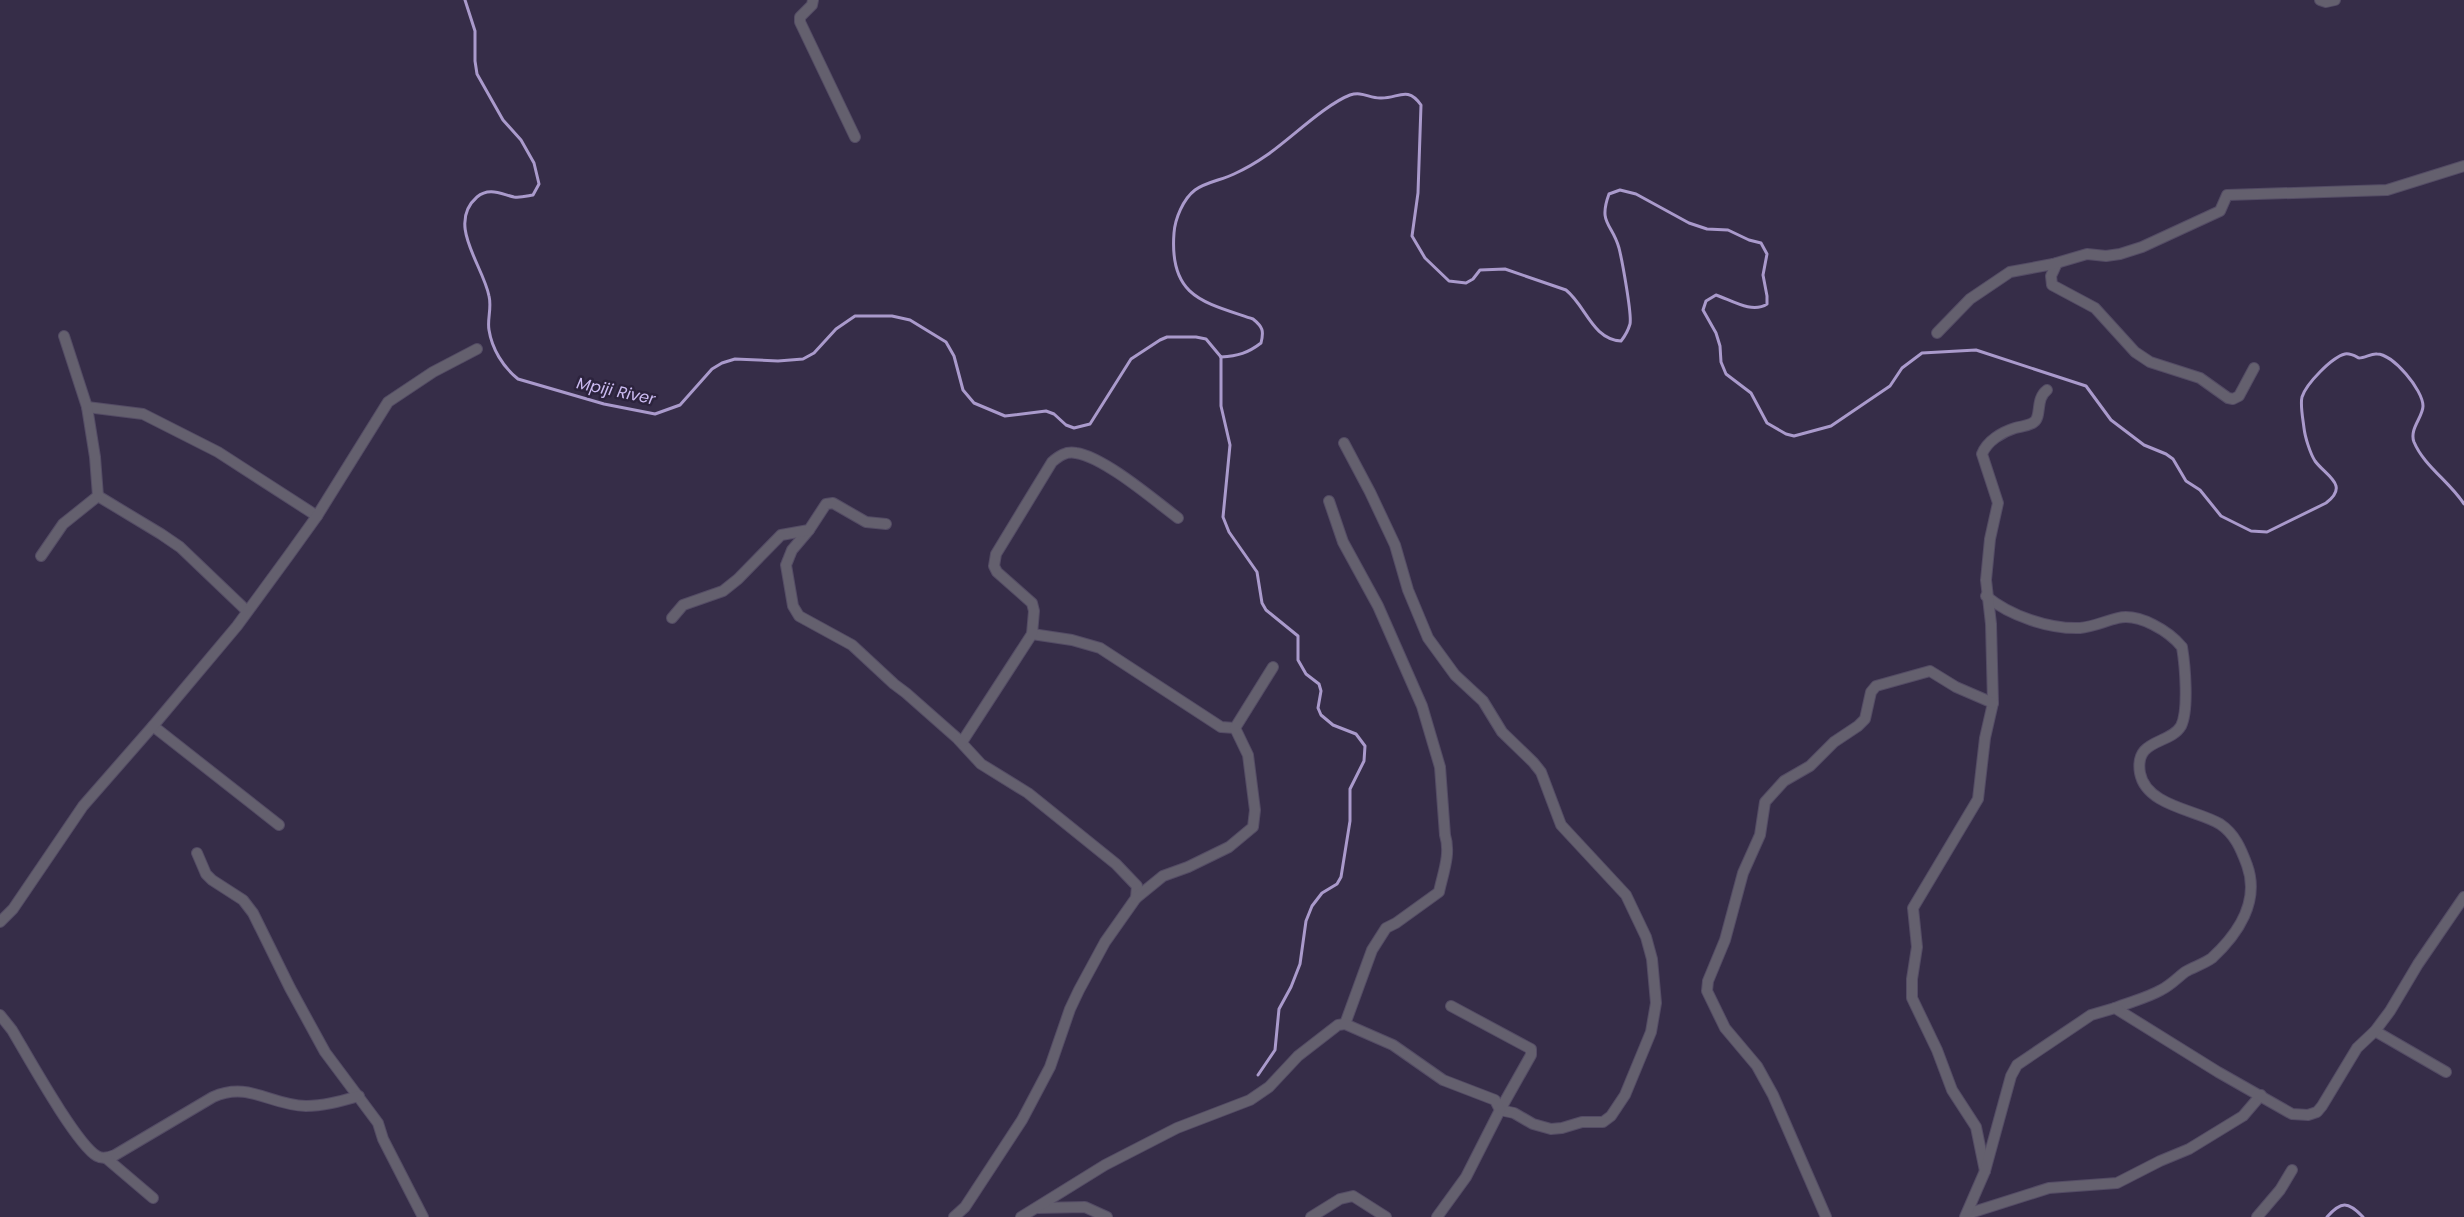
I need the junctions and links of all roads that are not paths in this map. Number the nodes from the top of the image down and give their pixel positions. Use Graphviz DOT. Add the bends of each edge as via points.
graph roads {
  1 [pos="813,0"];
  2 [pos="2320,0"];
  3 [pos="2335,0"];
  4 [pos="855,137"];
  5 [pos="2464,166"];
  6 [pos="2057,263"];
  7 [pos="1937,333"];
  8 [pos="64,336"];
  9 [pos="477,348"];
  10 [pos="2254,368"];
  11 [pos="2047,390"];
  12 [pos="87,407"];
  13 [pos="1344,443"];
  14 [pos="98,496"];
  15 [pos="1330,501"];
  16 [pos="317,516"];
  17 [pos="1178,518"];
  18 [pos="886,524"];
  19 [pos="809,530"];
  20 [pos="41,556"];
  21 [pos="1986,596"];
  22 [pos="248,611"];
  23 [pos="672,618"];
  24 [pos="1032,634"];
  25 [pos="1273,667"];
  26 [pos="1993,703"];
  27 [pos="153,726"];
  28 [pos="1235,728"];
  29 [pos="962,742"];
  30 [pos="279,825"];
  31 [pos="197,853"];
  32 [pos="2464,897"];
  33 [pos="1136,898"];
  34 [pos="0,922"];
  35 [pos="1451,1006"];
  36 [pos="2115,1008"];
  37 [pos="0,1015"];
  38 [pos="1345,1024"];
  39 [pos="2375,1031"];
  40 [pos="2446,1072"];
  41 [pos="2261,1095"];
  42 [pos="359,1096"];
  43 [pos="1500,1110"];
  44 [pos="106,1158"];
  45 [pos="2292,1170"];
  46 [pos="1985,1172"];
  47 [pos="153,1198"];
  48 [pos="1037,1208"];
  49 [pos="1966,1216"];
  50 [pos="424,1217"];
  51 [pos="954,1217"];
  52 [pos="1021,1217"];
  53 [pos="1107,1217"];
  54 [pos="1311,1217"];
  55 [pos="1386,1217"];
  56 [pos="1437,1217"];
  57 [pos="1826,1217"];
  58 [pos="2258,1217"];
  1 -- 4 [label="street" via="800,17 800,22"];
  2 -- 3 [label="street"];
  5 -- 6 [label="street" via="2388,190 2227,195 2220,211 2142,247 2110,256 2088,254"];
  6 -- 7 [label="street" via="2010,272 1970,299"];
  6 -- 10 [label="street" via="2052,285 2095,308 2135,352 2150,362 2200,378 2233,399 2239,396"];
  8 -- 12 [label="street"];
  9 -- 16 [label="street" via="388,402"];
  11 -- 21 [label="street" via="2040,398 2035,422 1994,438 1982,454 1998,503 1988,553"];
  12 -- 14 [label="street"];
  12 -- 16 [label="street" via="143,414 218,452"];
  13 -- 43 [label="street" via="1395,545 1408,590 1428,638 1455,675 1483,701 1502,732 1533,762 1561,825 1626,895 1646,937 1652,959 1656,1003 1651,1032 1625,1095 1611,1116 1603,1122 1582,1122 1551,1129"];
  14 -- 20 [label="street" via="63,524"];
  14 -- 22 [label="street" via="180,547"];
  15 -- 38 [label="street" via="1343,542 1378,606 1422,706 1440,767 1448,844 1439,892 1386,928 1372,950"];
  16 -- 22 [label="street"];
  17 -- 24 [label="street" via="1093,459 1076,453 1064,453 1058,457 996,554 994,566 1032,603"];
  18 -- 19 [label="street" via="866,522 833,503 826,504"];
  19 -- 23 [label="street" via="781,534 738,579 722,591 684,605"];
  19 -- 29 [label="street" via="792,550 786,565 793,606 799,616 852,645"];
  21 -- 26 [label="street" via="1991,624"];
  21 -- 36 [label="street" via="2031,620 2061,626 2080,628 2120,617 2143,621 2170,635 2182,647 2186,683 2182,722 2176,732 2147,748 2142,755 2140,773 2148,790 2165,801 2220,824 2230,832 2248,869 2250,901 2242,922 2212,958 2159,991"];
  22 -- 27 [label="street"];
  24 -- 28 [label="street" via="1100,648 1222,727"];
  24 -- 29 [label="street"];
  25 -- 28 [label="street"];
  26 -- 46 [label="street" via="1985,738 1978,800 1912,913 1917,947 1912,998 1952,1090 1976,1128"];
  26 -- 57 [label="street" via="1930,671 1884,682 1871,692 1865,719 1834,742 1810,766 1784,781 1763,806 1760,835 1743,873 1707,991 1724,1028 1746,1050 1769,1088"];
  27 -- 30 [label="street"];
  27 -- 34 [label="street" via="83,806 13,909"];
  28 -- 33 [label="street" via="1248,755 1255,810 1253,828 1229,847 1163,876"];
  29 -- 33 [label="street" via="981,764 1028,793 1116,864 1137,886"];
  31 -- 42 [label="street" via="206,874 243,900 253,913 325,1052"];
  32 -- 39 [label="street"];
  33 -- 51 [label="street" via="1105,942 1078,990 1050,1067 1022,1120 965,1207"];
  35 -- 43 [label="street" via="1531,1048 1531,1055"];
  36 -- 41 [label="street"];
  36 -- 46 [label="street" via="2091,1015 2017,1065 2011,1076"];
  37 -- 44 [label="street" via="78,1138 97,1156"];
  38 -- 43 [label="street" via="1393,1045 1443,1080 1495,1100"];
  38 -- 48 [label="street" via="1338,1025 1298,1056 1269,1087 1250,1100 1169,1132 1105,1165"];
  39 -- 40 [label="street"];
  39 -- 41 [label="street" via="2357,1048 2317,1112 2308,1116 2292,1114"];
  41 -- 49 [label="street" via="2247,1112 2228,1126 2125,1180 2049,1188"];
  42 -- 44 [label="street" via="331,1104 306,1106 241,1090 228,1090"];
  42 -- 50 [label="street" via="378,1123"];
  43 -- 56 [label="street" via="1466,1177"];
  44 -- 47 [label="street"];
  45 -- 58 [label="street"];
  46 -- 49 [label="street"];
  48 -- 52 [label="street"];
  48 -- 53 [label="street" via="1085,1207"];
  54 -- 55 [label="street" via="1340,1198 1353,1196"];
}
